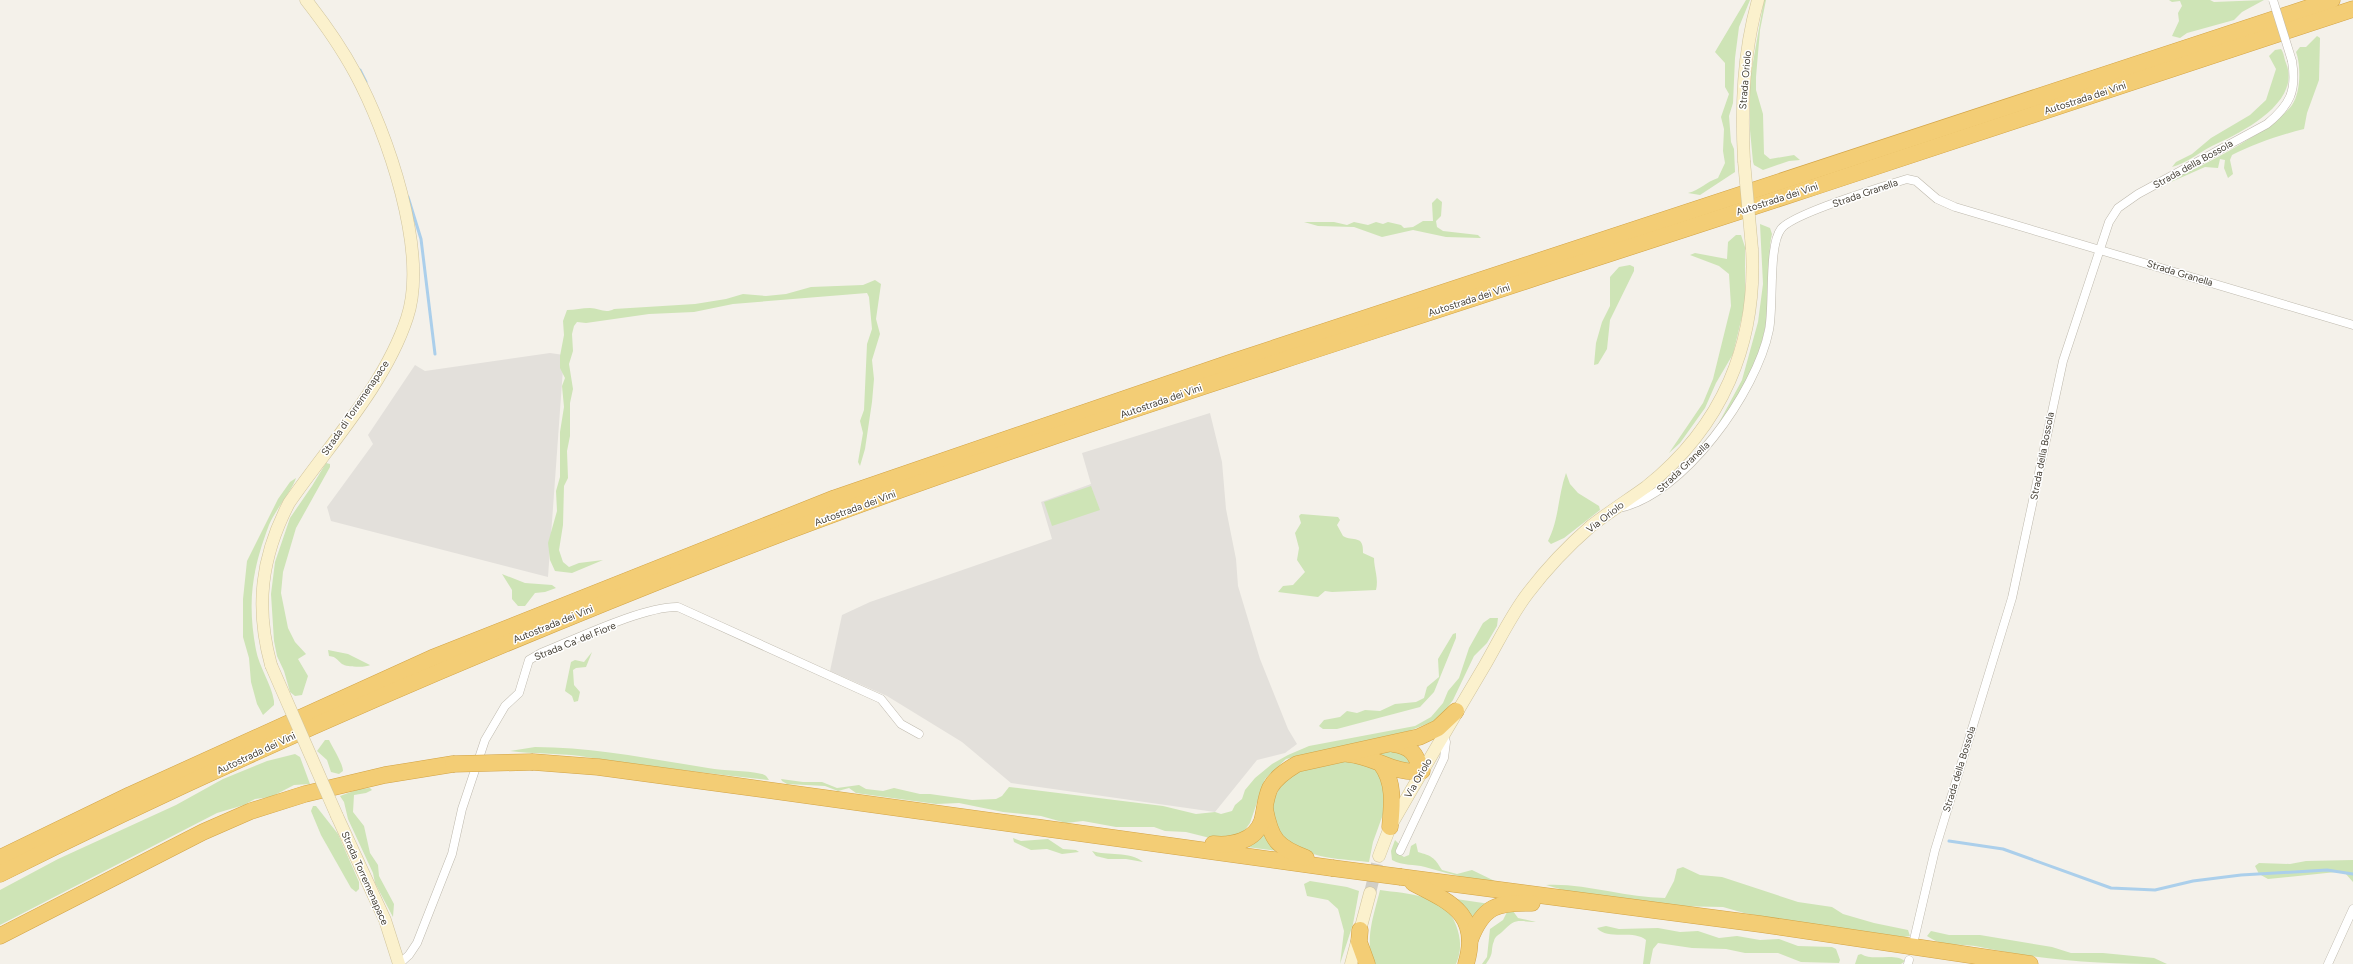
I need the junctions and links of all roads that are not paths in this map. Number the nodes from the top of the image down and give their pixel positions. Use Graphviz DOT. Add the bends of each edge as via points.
graph roads {
  1 [pos="306,0"];
  2 [pos="1758,0"];
  3 [pos="2273,0"];
  4 [pos="2332,0"];
  5 [pos="2353,9"];
  6 [pos="1744,161"];
  7 [pos="2099,249"];
  8 [pos="2353,325"];
  9 [pos="1613,510"];
  10 [pos="1456,711"];
  11 [pos="919,734"];
  12 [pos="1443,734"];
  13 [pos="1388,744"];
  14 [pos="1336,754"];
  15 [pos="1381,764"];
  16 [pos="1422,771"];
  17 [pos="1265,807"];
  18 [pos="337,816"];
  19 [pos="1390,827"];
  20 [pos="1197,850"];
  21 [pos="1400,851"];
  22 [pos="1378,856"];
  23 [pos="0,858"];
  24 [pos="1332,868"];
  25 [pos="0,874"];
  26 [pos="1421,884"];
  27 [pos="1370,893"];
  28 [pos="1547,897"];
  29 [pos="2353,909"];
  30 [pos="1360,930"];
  31 [pos="0,936"];
  32 [pos="1470,940"];
  33 [pos="1913,944"];
  34 [pos="399,964"];
  35 [pos="1351,964"];
  36 [pos="1367,964"];
  37 [pos="1466,964"];
  38 [pos="2030,964"];
  39 [pos="2328,964"];
  1 -- 18 [label="street, Strada di Torremenapace, bridge" via="340,48 370,104 406,209 415,280 407,320 390,358 373,386 289,503 269,554 261,596 264,638 271,665"];
  2 -- 6 [label="street, Strada Oriolo" via="1746,57 1742,100"];
  3 -- 7 [label="street, Strada della Bossola, bridge" via="2292,61 2293,87 2285,108 2267,124 2125,202 2112,216"];
  4 -- 23 [label="highway, Autostrada dei Vini" via="1232,362 835,498 432,658 130,795"];
  5 -- 25 [label="highway, Autostrada dei Vini" via="1229,378 840,512 499,646 320,723 70,838"];
  6 -- 9 [label="street, Via Oriolo, bridge" via="1754,282 1749,323 1740,358 1725,394 1707,422 1674,462"];
  7 -- 8 [label="street, Strada Granella"];
  7 -- 9 [label="street, Strada Granella" via="1942,202 1912,179 1796,218 1784,226 1777,237 1769,330 1756,370 1734,410 1710,442 1654,495 1630,506"];
  7 -- 33 [label="street, Strada della Bossola" via="2063,361 2051,409 2028,532 2012,598 1934,850"];
  9 -- 10 [label="street, Via Oriolo" via="1563,552 1527,594"];
  10 -- 12 [label="street, Via Oriolo"];
  10 -- 13 [label="highway" via="1438,728 1427,734"];
  11 -- 34 [label="street, Strada Ca' del Fiore" via="901,724 881,699 678,607 645,612 542,653 529,660 519,693 505,706 486,740 462,809 452,854 418,943"];
  12 -- 16 [label="street, Via Oriolo"];
  12 -- 21 [label="street" via="1446,742 1444,758"];
  13 -- 14 [label="highway"];
  13 -- 16 [label="highway" via="1411,749"];
  14 -- 15 [label="highway" via="1362,756"];
  14 -- 17 [label="highway" via="1303,761 1288,769 1271,787"];
  15 -- 16 [label="highway" via="1406,772"];
  15 -- 19 [label="highway" via="1390,781"];
  16 -- 19 [label="street, Via Oriolo"];
  17 -- 20 [label="highway" via="1257,830 1243,841 1232,844 1208,844"];
  17 -- 24 [label="highway" via="1273,834 1284,848"];
  18 -- 34 [label="street, Strada Torremenapace" via="385,920"];
  19 -- 22 [label="street, Via Oriolo"];
  20 -- 24 [label="highway"];
  20 -- 31 [label="highway, bridge" via="598,767 533,762 453,764 385,775 305,794 251,812 203,832"];
  24 -- 26 [label="highway, bridge" via="1400,877"];
  26 -- 28 [label="highway"];
  26 -- 32 [label="highway" via="1455,907 1468,928"];
  27 -- 30 [label="street"];
  28 -- 32 [label="highway" via="1537,904 1499,904 1489,909 1475,926"];
  28 -- 38 [label="highway" via="1760,924"];
  29 -- 39 [label="street"];
  30 -- 35 [label="street"];
  30 -- 36 [label="highway" via="1359,942"];
  32 -- 37 [label="highway"];
}
